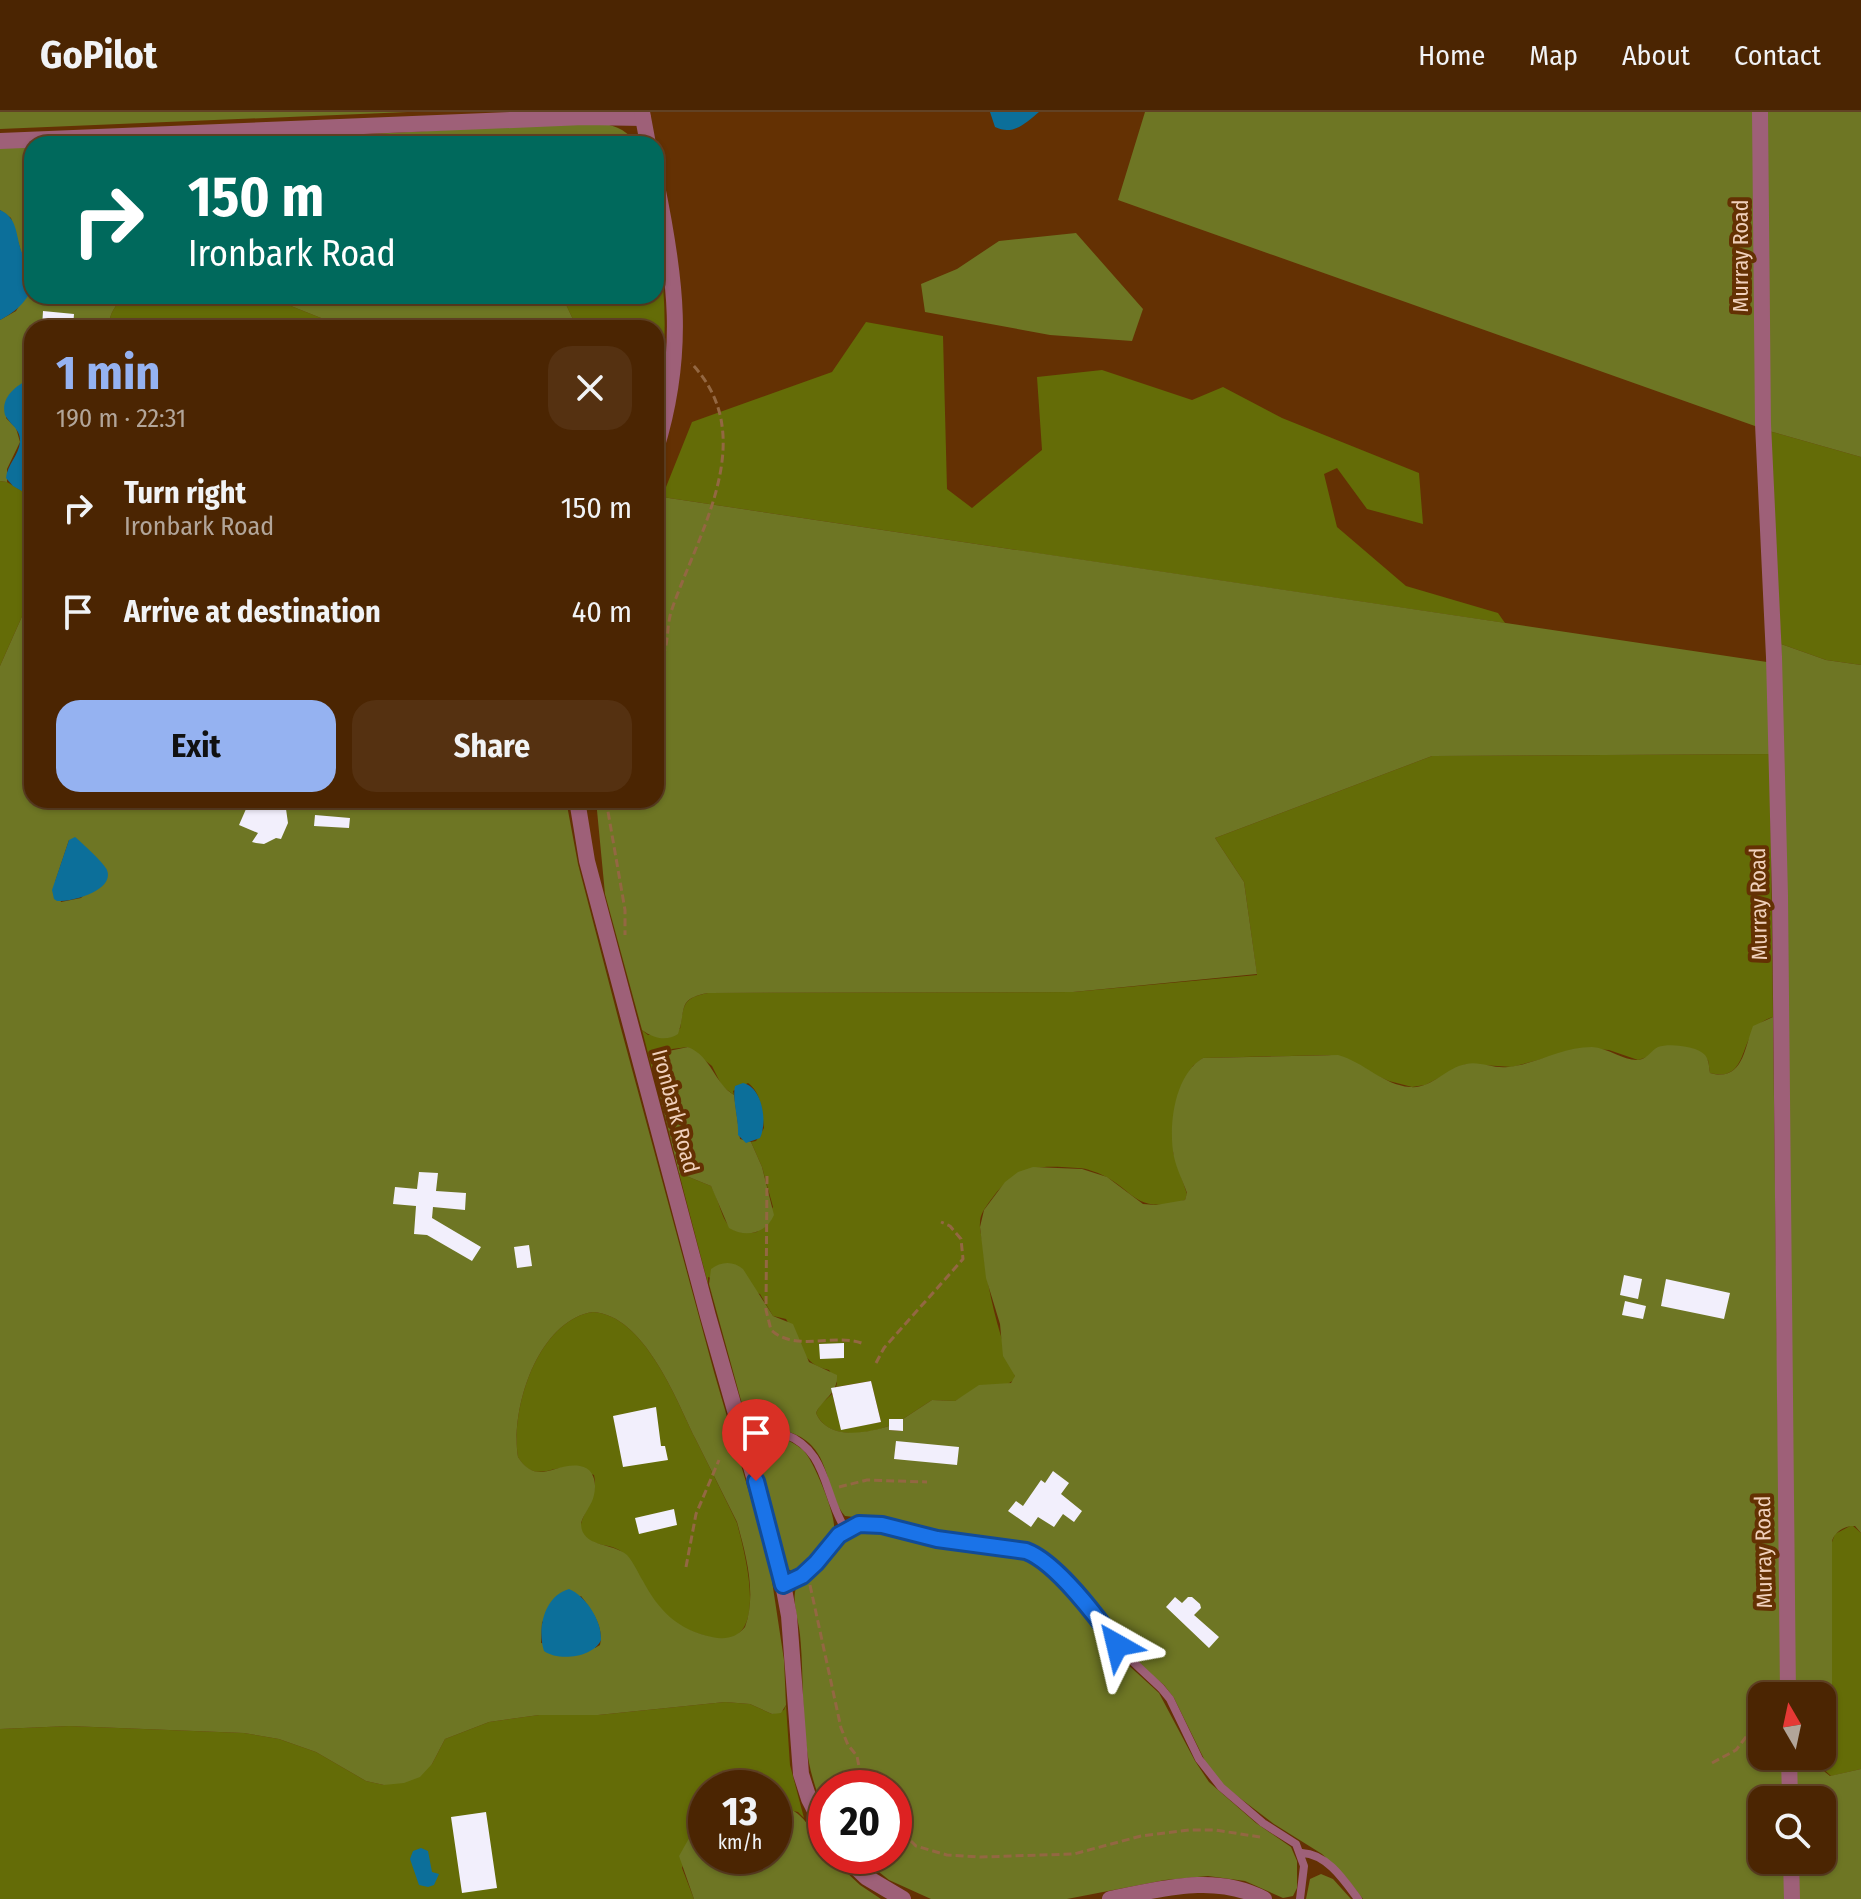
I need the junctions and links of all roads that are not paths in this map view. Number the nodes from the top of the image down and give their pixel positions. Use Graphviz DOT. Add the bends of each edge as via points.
graph roads {
  1 [pos="1760,112"];
  2 [pos="642,115"];
  3 [pos="122,136"];
  4 [pos="646,136"];
  5 [pos="24,140"];
  6 [pos="0,141"];
  7 [pos="664,227"];
  8 [pos="664,421"];
  9 [pos="578,808"];
  10 [pos="741,1431"];
  11 [pos="846,1530"];
  12 [pos="783,1585"];
  13 [pos="1788,1682"];
  14 [pos="808,1796"];
  15 [pos="1302,1853"];
  16 [pos="863,1874"];
  17 [pos="1791,1874"];
  18 [pos="903,1899"];
  19 [pos="1110,1899"];
  20 [pos="1264,1899"];
  21 [pos="1300,1899"];
  22 [pos="1358,1899"];
  23 [pos="1792,1899"];
  1 -- 13 [label="street, Murray Road" via="1763,424 1780,896"];
  2 -- 3 [label="street"];
  2 -- 4 [label="street"];
  5 -- 6 [label="street"];
  7 -- 8 [label="street" via="676,350"];
  9 -- 10 [label="street, Ironbark Road" via="587,861"];
  10 -- 11 [label="lane" via="766,1429 802,1443 813,1454"];
  10 -- 12 [label="street, Ironbark Road"];
  11 -- 12 [label="lane" via="805,1573"];
  11 -- 15 [label="lane" via="874,1524 1039,1557 1166,1694 1212,1778"];
  12 -- 14 [label="street, Ironbark Road" via="801,1774"];
  15 -- 21 [label="lane"];
  15 -- 22 [label="lane" via="1328,1864"];
  16 -- 18 [label="street"];
  17 -- 23 [label="street"];
  19 -- 20 [label="street" via="1207,1883"];
}
